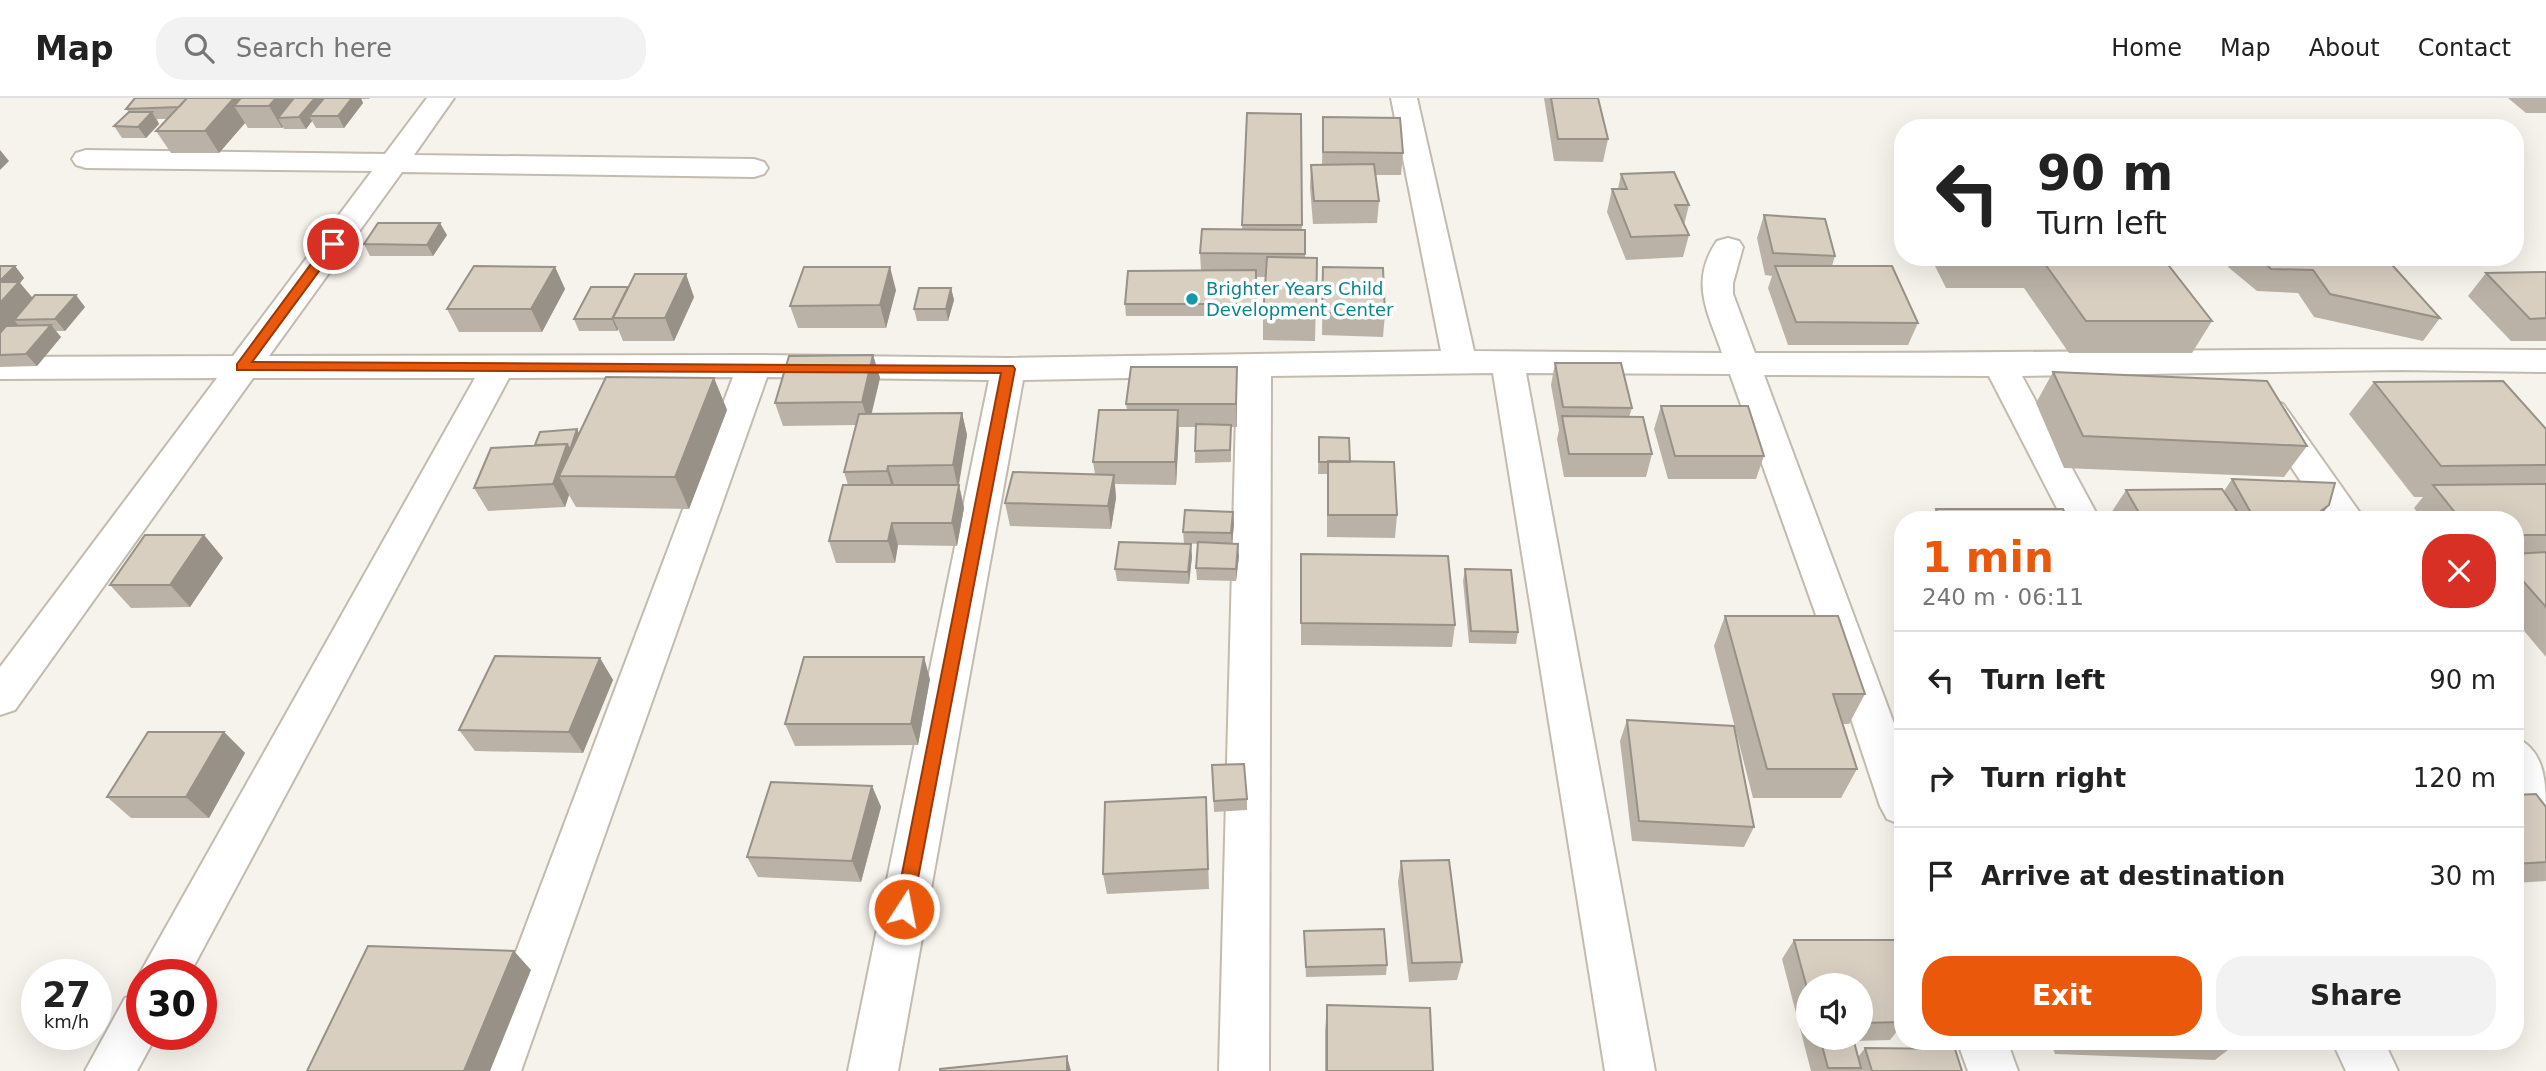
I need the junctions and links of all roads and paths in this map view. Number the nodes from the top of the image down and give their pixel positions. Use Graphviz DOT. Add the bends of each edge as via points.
graph roads {
  1 [pos="441,98"];
  2 [pos="1404,98"];
  3 [pos="86,159"];
  4 [pos="393,161"];
  5 [pos="754,168"];
  6 [pos="1728,247"];
  7 [pos="2481,359"];
  8 [pos="2546,361"];
  9 [pos="1460,362"];
  10 [pos="2235,362"];
  11 [pos="1508,363"];
  12 [pos="1744,363"];
  13 [pos="1254,365"];
  14 [pos="2000,365"];
  15 [pos="754,366"];
  16 [pos="242,367"];
  17 [pos="498,367"];
  18 [pos="0,368"];
  19 [pos="1009,369"];
  20 [pos="2509,391"];
  21 [pos="2077,511"];
  22 [pos="2341,511"];
  23 [pos="0,698"];
  24 [pos="2524,768"];
  25 [pos="1894,783"];
  26 [pos="2546,799"];
  27 [pos="172,959"];
  28 [pos="126,1042"];
  29 [pos="1985,1050"];
  30 [pos="2362,1050"];
  31 [pos="110,1071"];
  32 [pos="496,1071"];
  33 [pos="873,1071"];
  34 [pos="1244,1071"];
  35 [pos="1630,1071"];
  36 [pos="1993,1071"];
  37 [pos="2373,1071"];
  1 -- 4 [label="street"];
  2 -- 9 [label="street"];
  3 -- 4 [label="street"];
  4 -- 5 [label="street"];
  4 -- 16 [label="street"];
  6 -- 12 [label="street" via="1717,295"];
  7 -- 8 [label="street"];
  7 -- 10 [label="street"];
  7 -- 20 [label="street"];
  9 -- 11 [label="street"];
  9 -- 13 [label="street"];
  10 -- 14 [label="street"];
  10 -- 22 [label="street"];
  11 -- 12 [label="street"];
  11 -- 35 [label="street"];
  12 -- 14 [label="street"];
  12 -- 25 [label="street"];
  13 -- 19 [label="street"];
  13 -- 34 [label="street"];
  14 -- 21 [label="street"];
  15 -- 17 [label="street"];
  15 -- 19 [label="street"];
  15 -- 32 [label="street"];
  16 -- 17 [label="street"];
  16 -- 18 [label="street"];
  16 -- 23 [label="street"];
  17 -- 27 [label="street"];
  19 -- 33 [label="street"];
  24 -- 26 [label="street"];
  28 -- 31 [label="street"];
  29 -- 36 [label="street"];
  30 -- 37 [label="street"];
}
